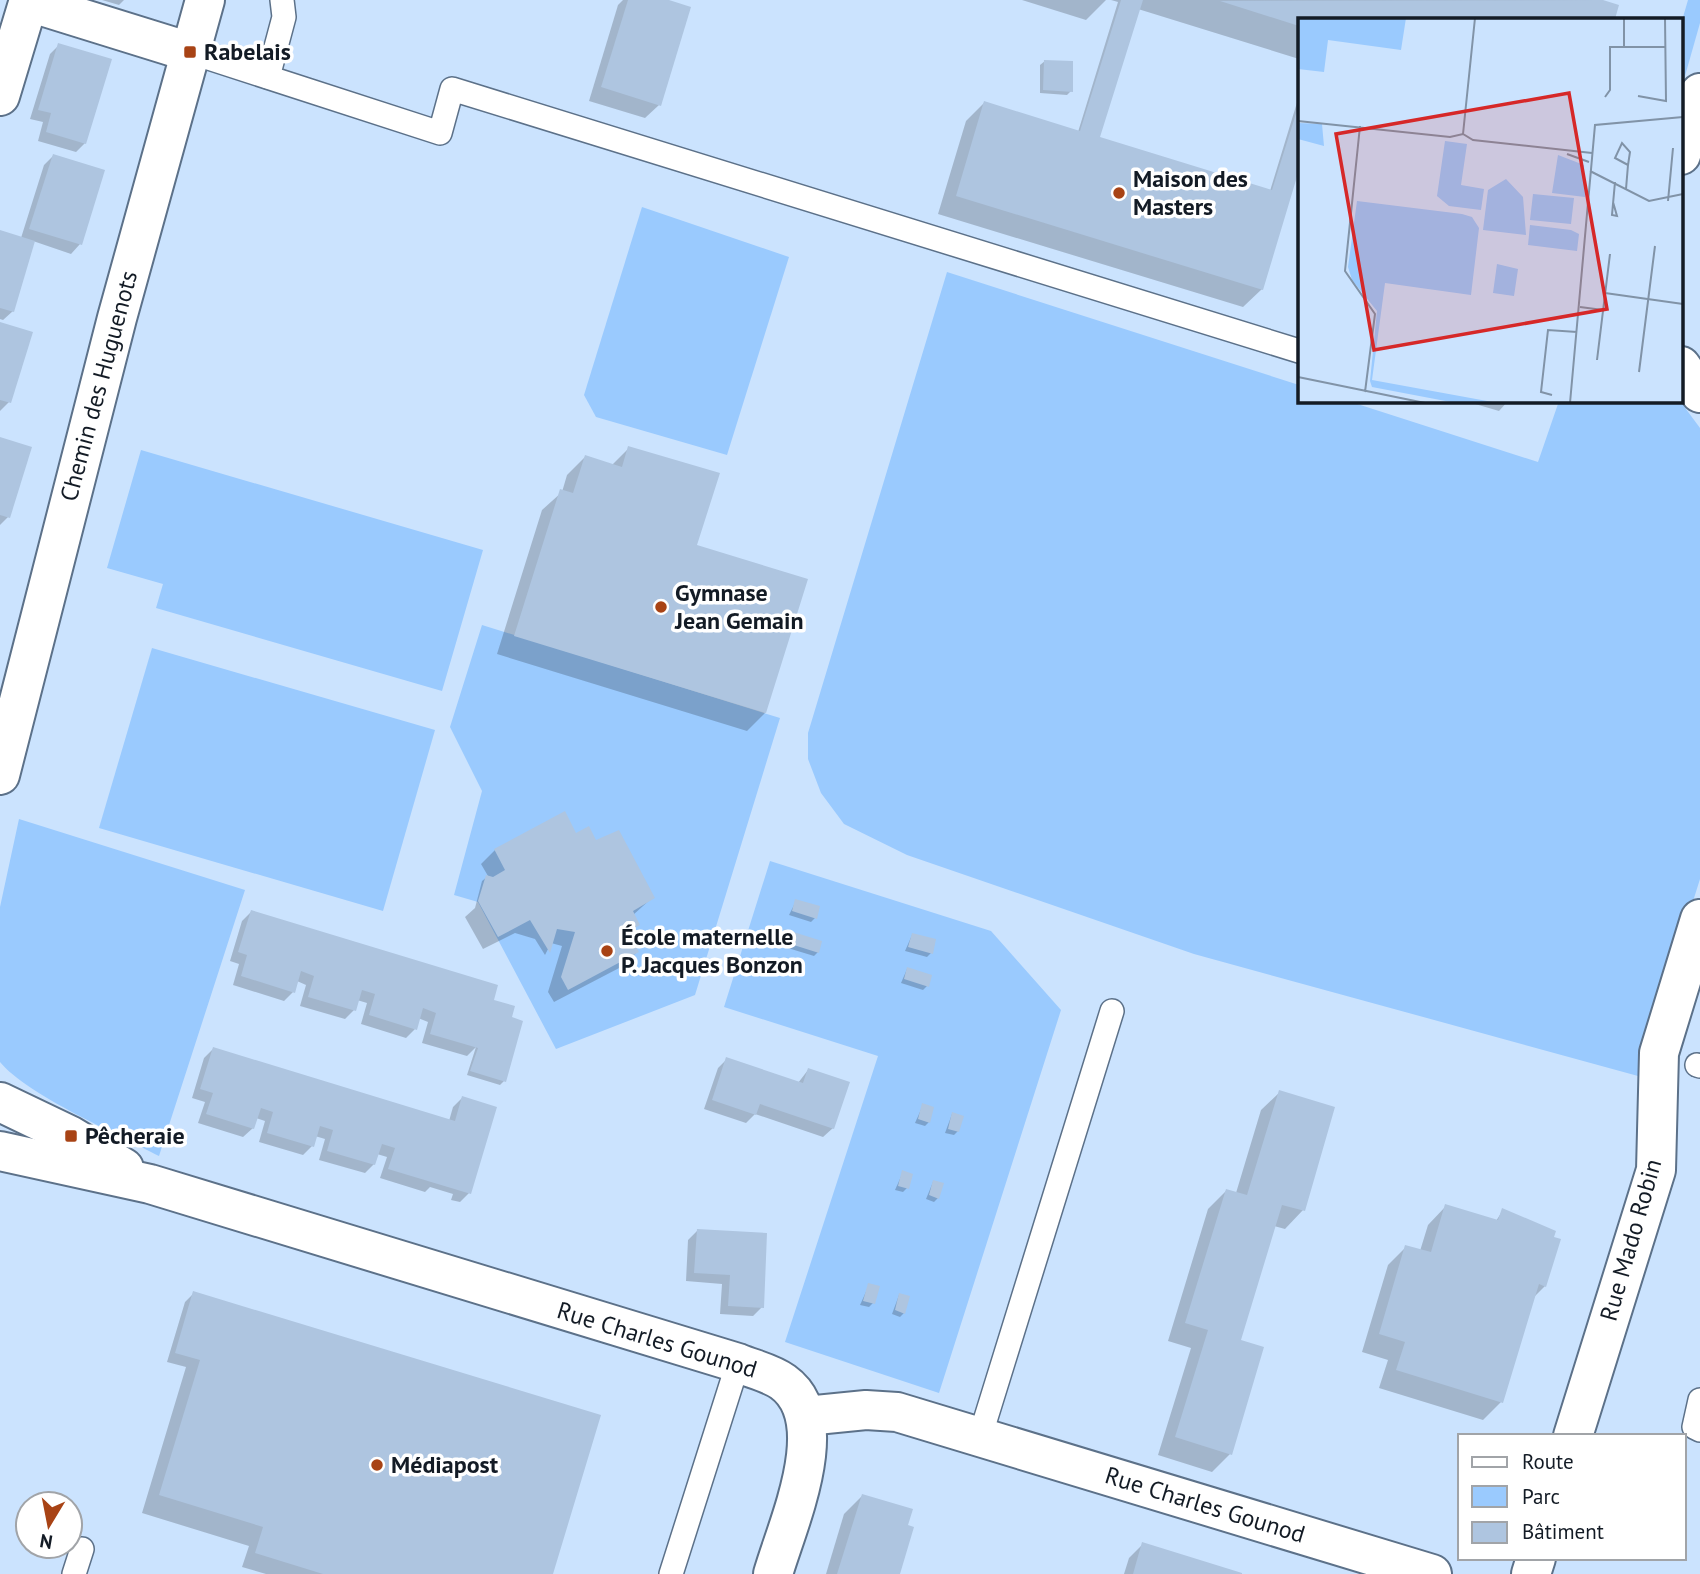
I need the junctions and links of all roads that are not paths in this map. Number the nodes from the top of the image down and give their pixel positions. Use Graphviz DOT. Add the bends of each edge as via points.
graph roads {
  1 [pos="205,0"];
  2 [pos="282,0"];
  3 [pos="29,1"];
  4 [pos="190,52"];
  5 [pos="268,77"];
  6 [pos="1700,93"];
  7 [pos="0,96"];
  8 [pos="1682,152"];
  9 [pos="1298,351"];
  10 [pos="1682,367"];
  11 [pos="1700,393"];
  12 [pos="0,775"];
  13 [pos="1700,919"];
  14 [pos="1112,1011"];
  15 [pos="0,1102"];
  16 [pos="0,1151"];
  17 [pos="150,1184"];
  18 [pos="738,1363"];
  19 [pos="1700,1400"];
  20 [pos="806,1416"];
  21 [pos="1700,1430"];
  22 [pos="1574,1434"];
  23 [pos="981,1437"];
  24 [pos="1409,1571"];
  25 [pos="671,1574"];
  26 [pos="773,1574"];
  1 -- 4 [label="street, Chemin des Huguenots"];
  2 -- 5 [label="lane" via="284,17"];
  3 -- 4 [label="street"];
  3 -- 7 [label="street"];
  4 -- 5 [label="lane"];
  4 -- 12 [label="street, Chemin des Huguenots"];
  5 -- 9 [label="lane" via="440,133 452,89"];
  6 -- 8 [label="street"];
  10 -- 11 [label="street"];
  13 -- 22 [label="street, Rue Mado Robin" via="1659,1053 1656,1170"];
  14 -- 23 [label="lane"];
  15 -- 17 [label="street, Rue Charles Gounod" via="71,1136"];
  16 -- 17 [label="street, Rue Charles Gounod"];
  17 -- 18 [label="street, Rue Charles Gounod"];
  18 -- 20 [label="street, Rue Charles Gounod" via="784,1382"];
  18 -- 25 [label="lane"];
  19 -- 21 [label="lane" via="1695,1427"];
  20 -- 23 [label="street, Rue Charles Gounod" via="897,1412"];
  20 -- 26 [label="street" via="807,1460"];
  23 -- 24 [label="street, Rue Charles Gounod"];
}
